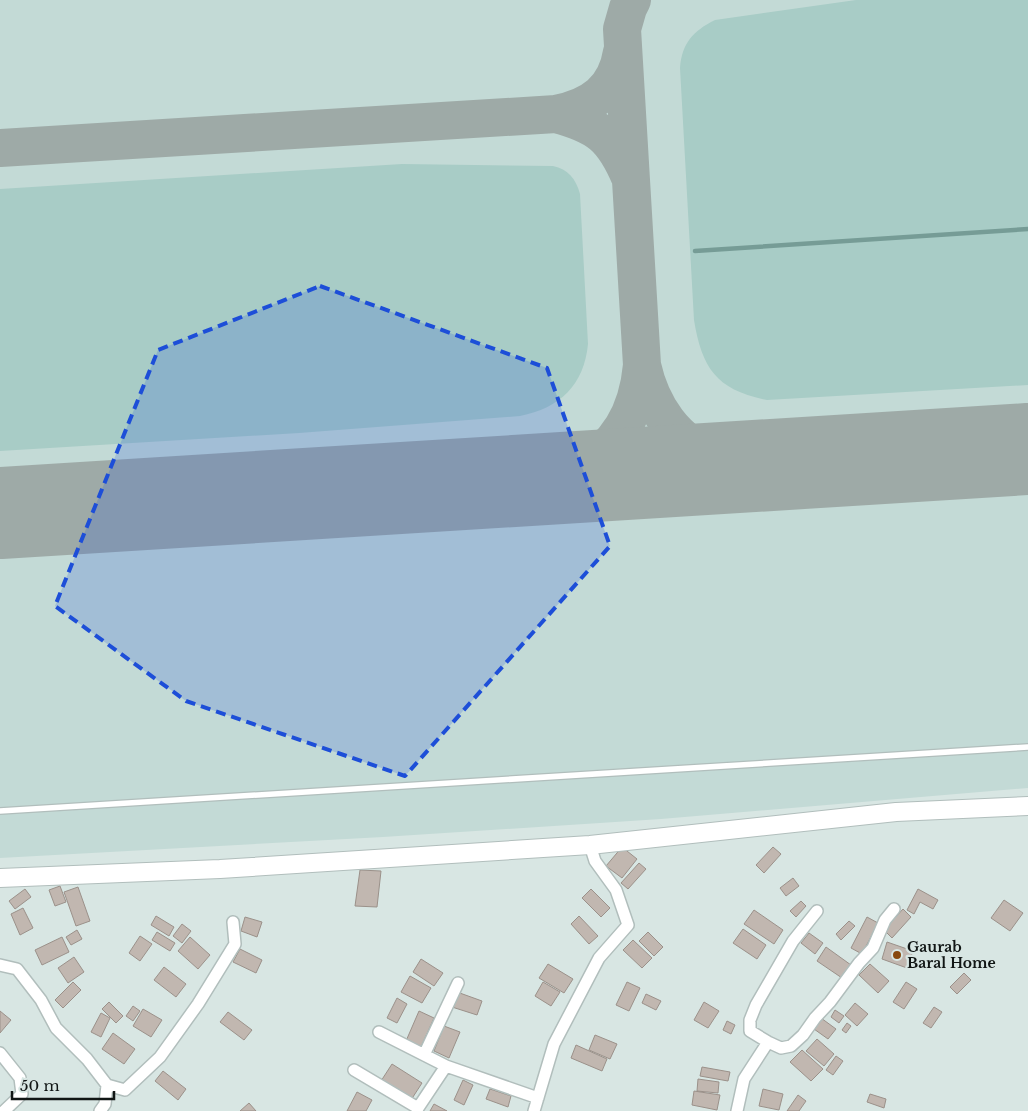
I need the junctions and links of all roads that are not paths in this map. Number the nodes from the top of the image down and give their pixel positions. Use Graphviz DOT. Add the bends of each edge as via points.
graph roads {
  1 [pos="1028,747"];
  2 [pos="1028,806"];
  3 [pos="0,811"];
  4 [pos="590,845"];
  5 [pos="0,878"];
  6 [pos="894,908"];
  7 [pos="817,911"];
  8 [pos="233,922"];
  9 [pos="0,965"];
  10 [pos="458,983"];
  11 [pos="379,1032"];
  12 [pos="768,1042"];
  13 [pos="0,1053"];
  14 [pos="424,1055"];
  15 [pos="446,1066"];
  16 [pos="354,1070"];
  17 [pos="107,1085"];
  18 [pos="538,1098"];
  19 [pos="418,1110"];
  20 [pos="4,1111"];
  21 [pos="100,1111"];
  22 [pos="534,1111"];
  23 [pos="737,1111"];
  1 -- 3 [label="lane"];
  2 -- 4 [label="main road" via="896,812"];
  4 -- 5 [label="main road" via="220,869"];
  4 -- 18 [label="street" via="595,862 616,890 628,925 599,958 554,1044"];
  6 -- 12 [label="street" via="873,948 803,1035 791,1046 781,1048"];
  7 -- 12 [label="street" via="793,941 750,1020 750,1031"];
  8 -- 17 [label="street" via="235,944 160,1057 125,1090"];
  9 -- 17 [label="street" via="17,969 41,1000 56,1028 87,1058"];
  10 -- 14 [label="street"];
  11 -- 14 [label="street"];
  12 -- 23 [label="street" via="744,1079"];
  13 -- 20 [label="street" via="20,1078 22,1094"];
  14 -- 15 [label="street"];
  15 -- 18 [label="street"];
  15 -- 19 [label="street"];
  16 -- 19 [label="street"];
  17 -- 21 [label="street" via="105,1104"];
  18 -- 22 [label="street"];
}
